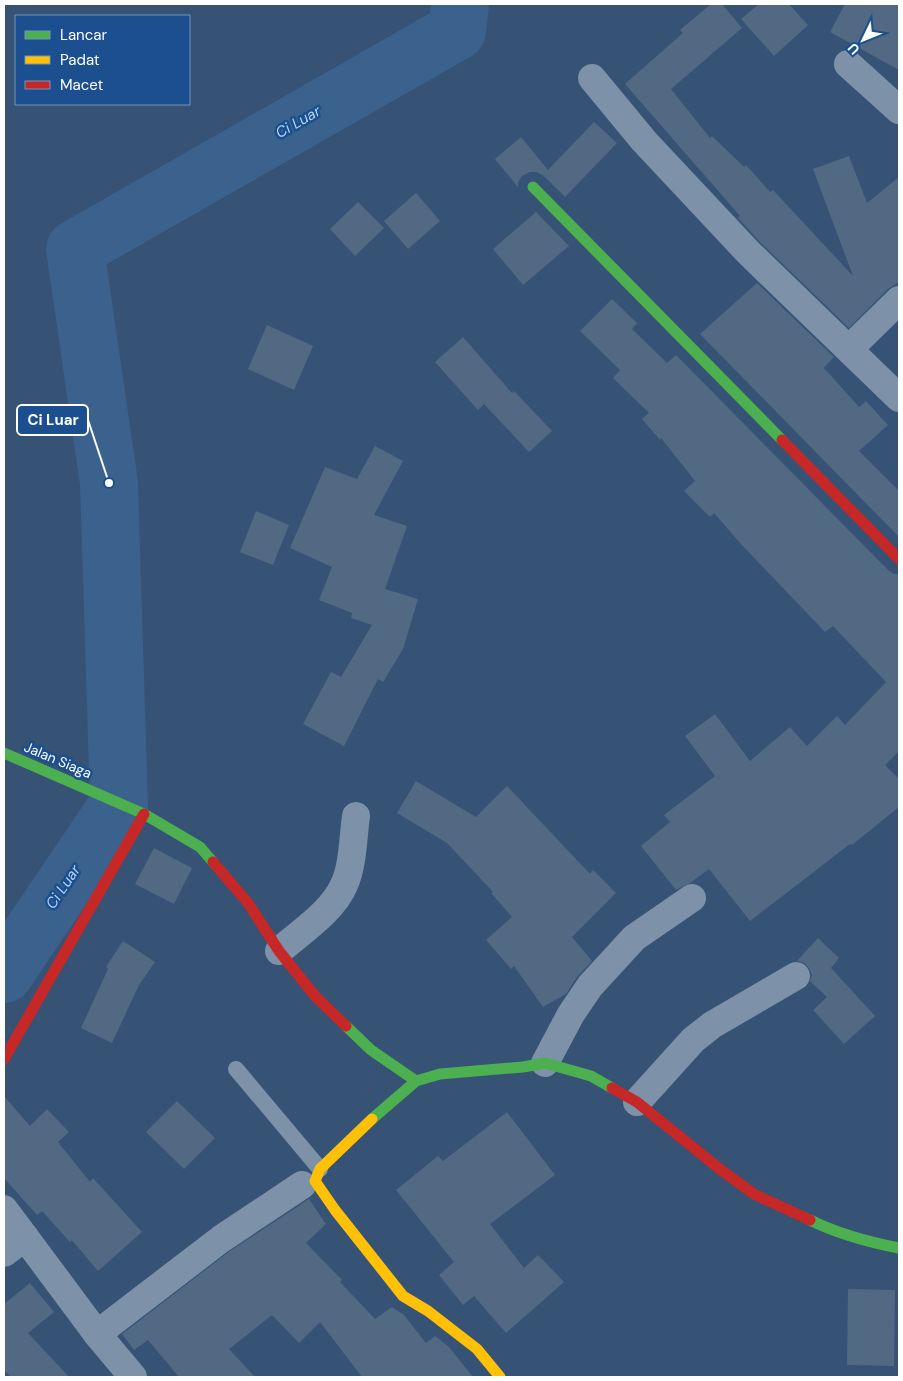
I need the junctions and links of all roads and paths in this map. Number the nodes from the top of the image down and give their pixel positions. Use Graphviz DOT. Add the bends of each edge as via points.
graph roads {
  1 [pos="848,64"];
  2 [pos="592,78"];
  3 [pos="899,110"];
  4 [pos="533,187"];
  5 [pos="899,300"];
  6 [pos="849,349"];
  7 [pos="899,398"];
  8 [pos="899,559"];
  9 [pos="4,753"];
  10 [pos="144,814"];
  11 [pos="356,816"];
  12 [pos="692,898"];
  13 [pos="280,951"];
  14 [pos="796,976"];
  15 [pos="4,1059"];
  16 [pos="545,1064"];
  17 [pos="236,1068"];
  18 [pos="416,1080"];
  19 [pos="638,1102"];
  20 [pos="311,1177"];
  21 [pos="4,1209"];
  22 [pos="14,1245"];
  23 [pos="899,1248"];
  24 [pos="98,1334"];
  25 [pos="133,1377"];
  26 [pos="500,1377"];
  1 -- 3 [label="street"];
  2 -- 6 [label="street" via="644,141 749,253"];
  4 -- 8 [label="street"];
  5 -- 6 [label="street"];
  6 -- 7 [label="street"];
  9 -- 10 [label="street, Jalan Siaga"];
  10 -- 13 [label="street, Jalan Siaga" via="200,847 248,903"];
  10 -- 15 [label="street"];
  11 -- 13 [label="street" via="348,869 333,904"];
  12 -- 16 [label="street" via="634,938 590,986"];
  13 -- 18 [label="street, Jalan Siaga" via="314,996 371,1050"];
  14 -- 19 [label="street" via="693,1040"];
  16 -- 18 [label="street" via="440,1074"];
  16 -- 19 [label="street" via="592,1076"];
  17 -- 20 [label="lane"];
  18 -- 20 [label="street"];
  19 -- 23 [label="street" via="754,1194 826,1228 872,1244"];
  20 -- 24 [label="street" via="221,1239"];
  20 -- 26 [label="street" via="403,1296 477,1349"];
  21 -- 22 [label="street"];
  22 -- 24 [label="street"];
  24 -- 25 [label="street"];
}
